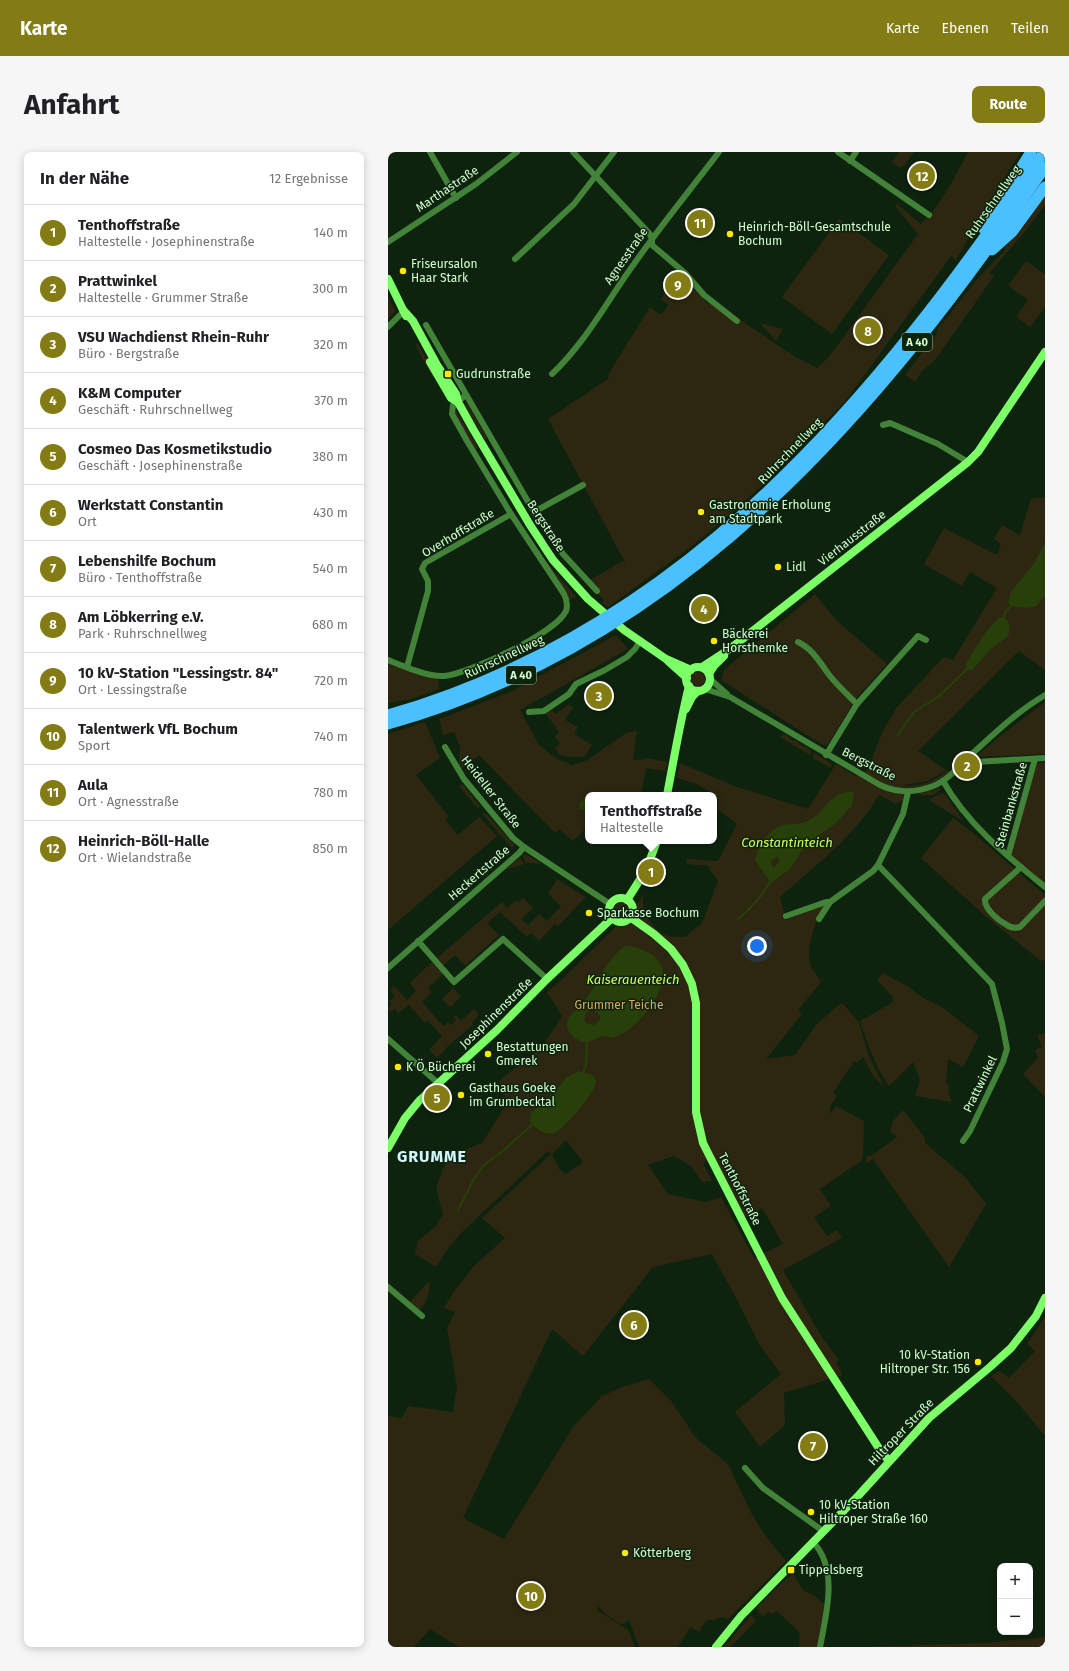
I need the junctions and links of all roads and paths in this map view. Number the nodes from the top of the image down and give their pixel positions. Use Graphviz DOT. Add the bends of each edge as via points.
graph roads {
  1 [pos="430,152"];
  2 [pos="517,152"];
  3 [pos="573,152"];
  4 [pos="614,152"];
  5 [pos="720,152"];
  6 [pos="838,152"];
  7 [pos="856,152"];
  8 [pos="1030,152"];
  9 [pos="1044,152"];
  10 [pos="850,161"];
  11 [pos="1045,167"];
  12 [pos="596,177"];
  13 [pos="1045,186"];
  14 [pos="456,198"];
  15 [pos="929,215"];
  16 [pos="652,238"];
  17 [pos="388,242"];
  18 [pos="515,259"];
  19 [pos="966,271"];
  20 [pos="388,280"];
  21 [pos="404,311"];
  22 [pos="737,321"];
  23 [pos="426,325"];
  24 [pos="388,327"];
  25 [pos="1045,352"];
  26 [pos="552,374"];
  27 [pos="466,395"];
  28 [pos="458,402"];
  29 [pos="883,425"];
  30 [pos="968,462"];
  31 [pos="583,484"];
  32 [pos="534,512"];
  33 [pos="511,514"];
  34 [pos="596,591"];
  35 [pos="926,640"];
  36 [pos="640,641"];
  37 [pos="798,642"];
  38 [pos="731,648"];
  39 [pos="666,659"];
  40 [pos="388,660"];
  41 [pos="407,666"];
  42 [pos="702,667"];
  43 [pos="691,670"];
  44 [pos="710,676"];
  45 [pos="688,682"];
  46 [pos="701,690"];
  47 [pos="1045,695"];
  48 [pos="730,697"];
  49 [pos="857,704"];
  50 [pos="425,708"];
  51 [pos="529,712"];
  52 [pos="683,713"];
  53 [pos="388,715"];
  54 [pos="388,724"];
  55 [pos="445,747"];
  56 [pos="826,755"];
  57 [pos="1045,758"];
  58 [pos="967,759"];
  59 [pos="1035,759"];
  60 [pos="943,781"];
  61 [pos="668,792"];
  62 [pos="908,792"];
  63 [pos="656,844"];
  64 [pos="524,847"];
  65 [pos="1008,856"];
  66 [pos="878,865"];
  67 [pos="1021,867"];
  68 [pos="1045,887"];
  69 [pos="627,900"];
  70 [pos="1045,901"];
  71 [pos="830,902"];
  72 [pos="610,904"];
  73 [pos="786,916"];
  74 [pos="630,917"];
  75 [pos="612,918"];
  76 [pos="819,920"];
  77 [pos="418,941"];
  78 [pos="388,968"];
  79 [pos="547,979"];
  80 [pos="388,1039"];
  81 [pos="438,1084"];
  82 [pos="963,1141"];
  83 [pos="388,1148"];
  84 [pos="388,1287"];
  85 [pos="1045,1298"];
  86 [pos="422,1316"];
  87 [pos="889,1462"];
  88 [pos="745,1468"];
  89 [pos="823,1531"];
  90 [pos="813,1542"];
  91 [pos="716,1647"];
  92 [pos="820,1647"];
  1 -- 14 [label="street"];
  2 -- 14 [label="street, Marthastraße"];
  3 -- 12 [label="street"];
  4 -- 12 [label="street"];
  5 -- 16 [label="street, Agnesstraße"];
  6 -- 10 [label="street"];
  7 -- 10 [label="street"];
  8 -- 19 [label="highway" via="982,231"];
  9 -- 19 [label="highway, Ruhrschnellweg / A 40"];
  10 -- 15 [label="street"];
  11 -- 19 [label="highway, Ruhrschnellweg / A 40"];
  12 -- 16 [label="street"];
  12 -- 18 [label="street" via="574,204"];
  13 -- 19 [label="highway" via="1012,232"];
  14 -- 17 [label="street, Marthastraße"];
  16 -- 22 [label="street" via="652,245 685,273 704,295"];
  16 -- 26 [label="street, Agnesstraße" via="582,342"];
  19 -- 50 [label="highway, Ruhrschnellweg / A 40" via="870,385 795,466 758,502 699,552 619,615 562,654 518,677"];
  20 -- 21 [label="street, Bergstraße"];
  21 -- 24 [label="street"];
  21 -- 28 [label="street, Bergstraße" via="447,392"];
  23 -- 27 [label="street, Bergstraße"];
  25 -- 30 [label="street, Vierhausstraße" via="978,452"];
  27 -- 28 [label="street"];
  27 -- 32 [label="street, Bergstraße"];
  28 -- 33 [label="street, Bergstraße" via="453,405 452,414"];
  28 -- 36 [label="street, Bergstraße" via="553,560 596,607"];
  29 -- 30 [label="street" via="890,423 938,444"];
  30 -- 38 [label="street, Vierhausstraße"];
  31 -- 32 [label="street, Bergstraße"];
  32 -- 34 [label="street, Bergstraße" via="563,554"];
  33 -- 41 [label="street, Overhoffstraße" via="425,563 422,569 428,581 428,591"];
  33 -- 41 [label="street, Bergstraße" via="564,594 566,610 560,618 536,636 501,656 467,669 444,676"];
  35 -- 49 [label="street" via="918,636"];
  36 -- 39 [label="street, Bergstraße"];
  36 -- 51 [label="street" via="627,657 576,684 569,694 544,710"];
  37 -- 49 [label="street" via="812,651"];
  38 -- 42 [label="street, Vierhausstraße"];
  38 -- 44 [label="street, Vierhausstraße" via="714,666"];
  39 -- 43 [label="street, Bergstraße"];
  39 -- 45 [label="street, Bergstraße"];
  40 -- 41 [label="street"];
  42 -- 43 [label="street"];
  42 -- 44 [label="street, Bergstraße"];
  43 -- 45 [label="street"];
  44 -- 46 [label="street" via="709,684"];
  44 -- 48 [label="street, Bergstraße"];
  45 -- 46 [label="street, Bergstraße"];
  45 -- 52 [label="street"];
  46 -- 48 [label="street, Bergstraße"];
  46 -- 52 [label="street" via="692,697"];
  47 -- 58 [label="street" via="1019,712"];
  48 -- 56 [label="street, Bergstraße"];
  49 -- 56 [label="street"];
  50 -- 53 [label="highway, Ruhrschnellweg / A 40"];
  50 -- 54 [label="highway, Ruhrschnellweg / A 40"];
  52 -- 61 [label="street"];
  55 -- 64 [label="street, Heideller Straße" via="464,779 513,838"];
  56 -- 62 [label="street, Bergstraße" via="880,785"];
  57 -- 59 [label="street"];
  58 -- 59 [label="street" via="975,762"];
  58 -- 60 [label="street"];
  59 -- 65 [label="street, Steinbankstraße"];
  60 -- 62 [label="street, Bergstraße"];
  60 -- 65 [label="street" via="980,831"];
  62 -- 66 [label="street" via="903,814"];
  63 -- 69 [label="street" via="646,870"];
  64 -- 72 [label="street, Heckertstraße"];
  64 -- 77 [label="street, Heckertstraße"];
  65 -- 67 [label="street"];
  66 -- 71 [label="street"];
  66 -- 82 [label="street, Prattwinkel" via="992,984 1007,1049 1003,1062"];
  67 -- 68 [label="street"];
  67 -- 70 [label="street" via="985,899 987,909 1007,926 1014,928 1020,927"];
  69 -- 72 [label="street" via="618,898"];
  69 -- 74 [label="street" via="633,908"];
  71 -- 73 [label="street"];
  71 -- 76 [label="street"];
  72 -- 75 [label="street" via="609,912"];
  74 -- 75 [label="street" via="621,922"];
  74 -- 87 [label="street, Tenthoffstraße" via="671,949 683,965 692,984 696,1003 696,1112 700,1133 709,1155 782,1298"];
  75 -- 79 [label="street, Josephinenstraße"];
  77 -- 78 [label="street, Heckertstraße"];
  77 -- 79 [label="street" via="454,982 503,939"];
  79 -- 81 [label="street, Josephinenstraße" via="497,1030"];
  80 -- 81 [label="street"];
  81 -- 83 [label="street, Josephinenstraße" via="405,1118"];
  84 -- 86 [label="street"];
  85 -- 87 [label="street, Hiltroper Straße" via="1036,1316 1011,1348 929,1418"];
  87 -- 89 [label="street, Hiltroper Straße"];
  88 -- 89 [label="street" via="763,1488"];
  89 -- 90 [label="street, Hiltroper Straße"];
  90 -- 91 [label="street, Hiltroper Straße" via="741,1616"];
  90 -- 92 [label="street" via="822,1556 827,1573 827,1609"];
}
